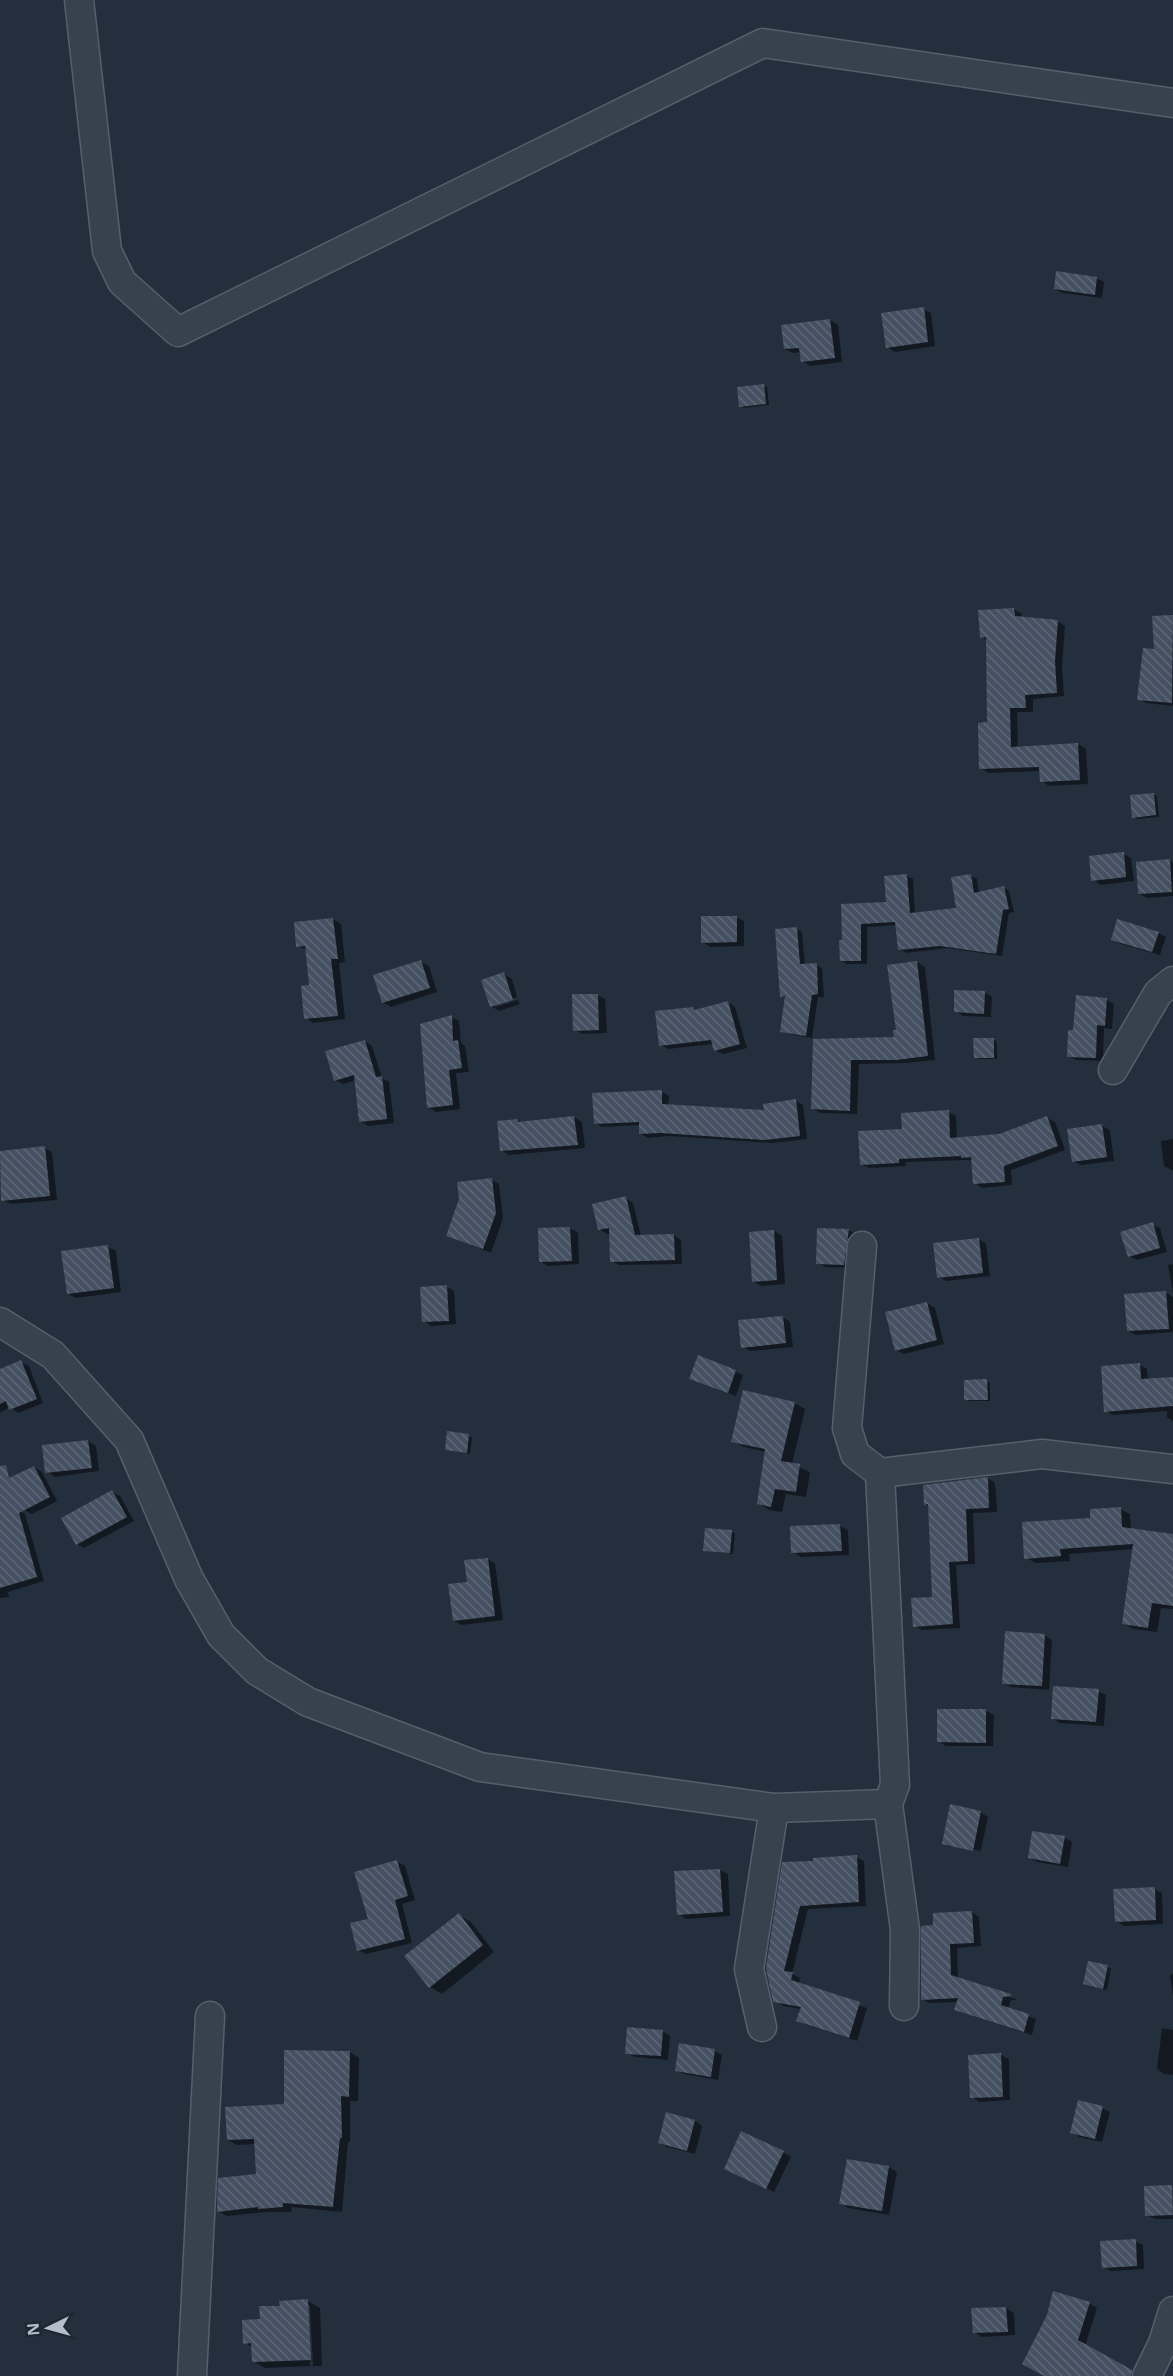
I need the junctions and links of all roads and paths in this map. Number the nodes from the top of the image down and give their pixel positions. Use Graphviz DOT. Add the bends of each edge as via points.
graph roads {
  1 [pos="79,0"];
  2 [pos="1173,103"];
  3 [pos="1172,982"];
  4 [pos="1113,1070"];
  5 [pos="862,1246"];
  6 [pos="0,1322"];
  7 [pos="1173,1469"];
  8 [pos="880,1473"];
  9 [pos="888,1804"];
  10 [pos="774,1808"];
  11 [pos="904,2006"];
  12 [pos="210,2016"];
  13 [pos="762,2026"];
  14 [pos="1173,2311"];
  15 [pos="192,2376"];
  16 [pos="1147,2376"];
  1 -- 2 [label="street" via="107,251 122,282 178,332 763,44"];
  3 -- 4 [label="street" via="1158,993"];
  5 -- 8 [label="street" via="847,1428 855,1454"];
  6 -- 10 [label="street" via="53,1355 129,1440 189,1579 221,1635 257,1671 308,1702 480,1767"];
  7 -- 8 [label="street" via="1042,1454"];
  8 -- 9 [label="street" via="895,1785"];
  9 -- 10 [label="street"];
  9 -- 11 [label="street" via="905,1930"];
  10 -- 13 [label="street" via="749,1969"];
  12 -- 15 [label="street"];
  14 -- 16 [label="street"];
}
